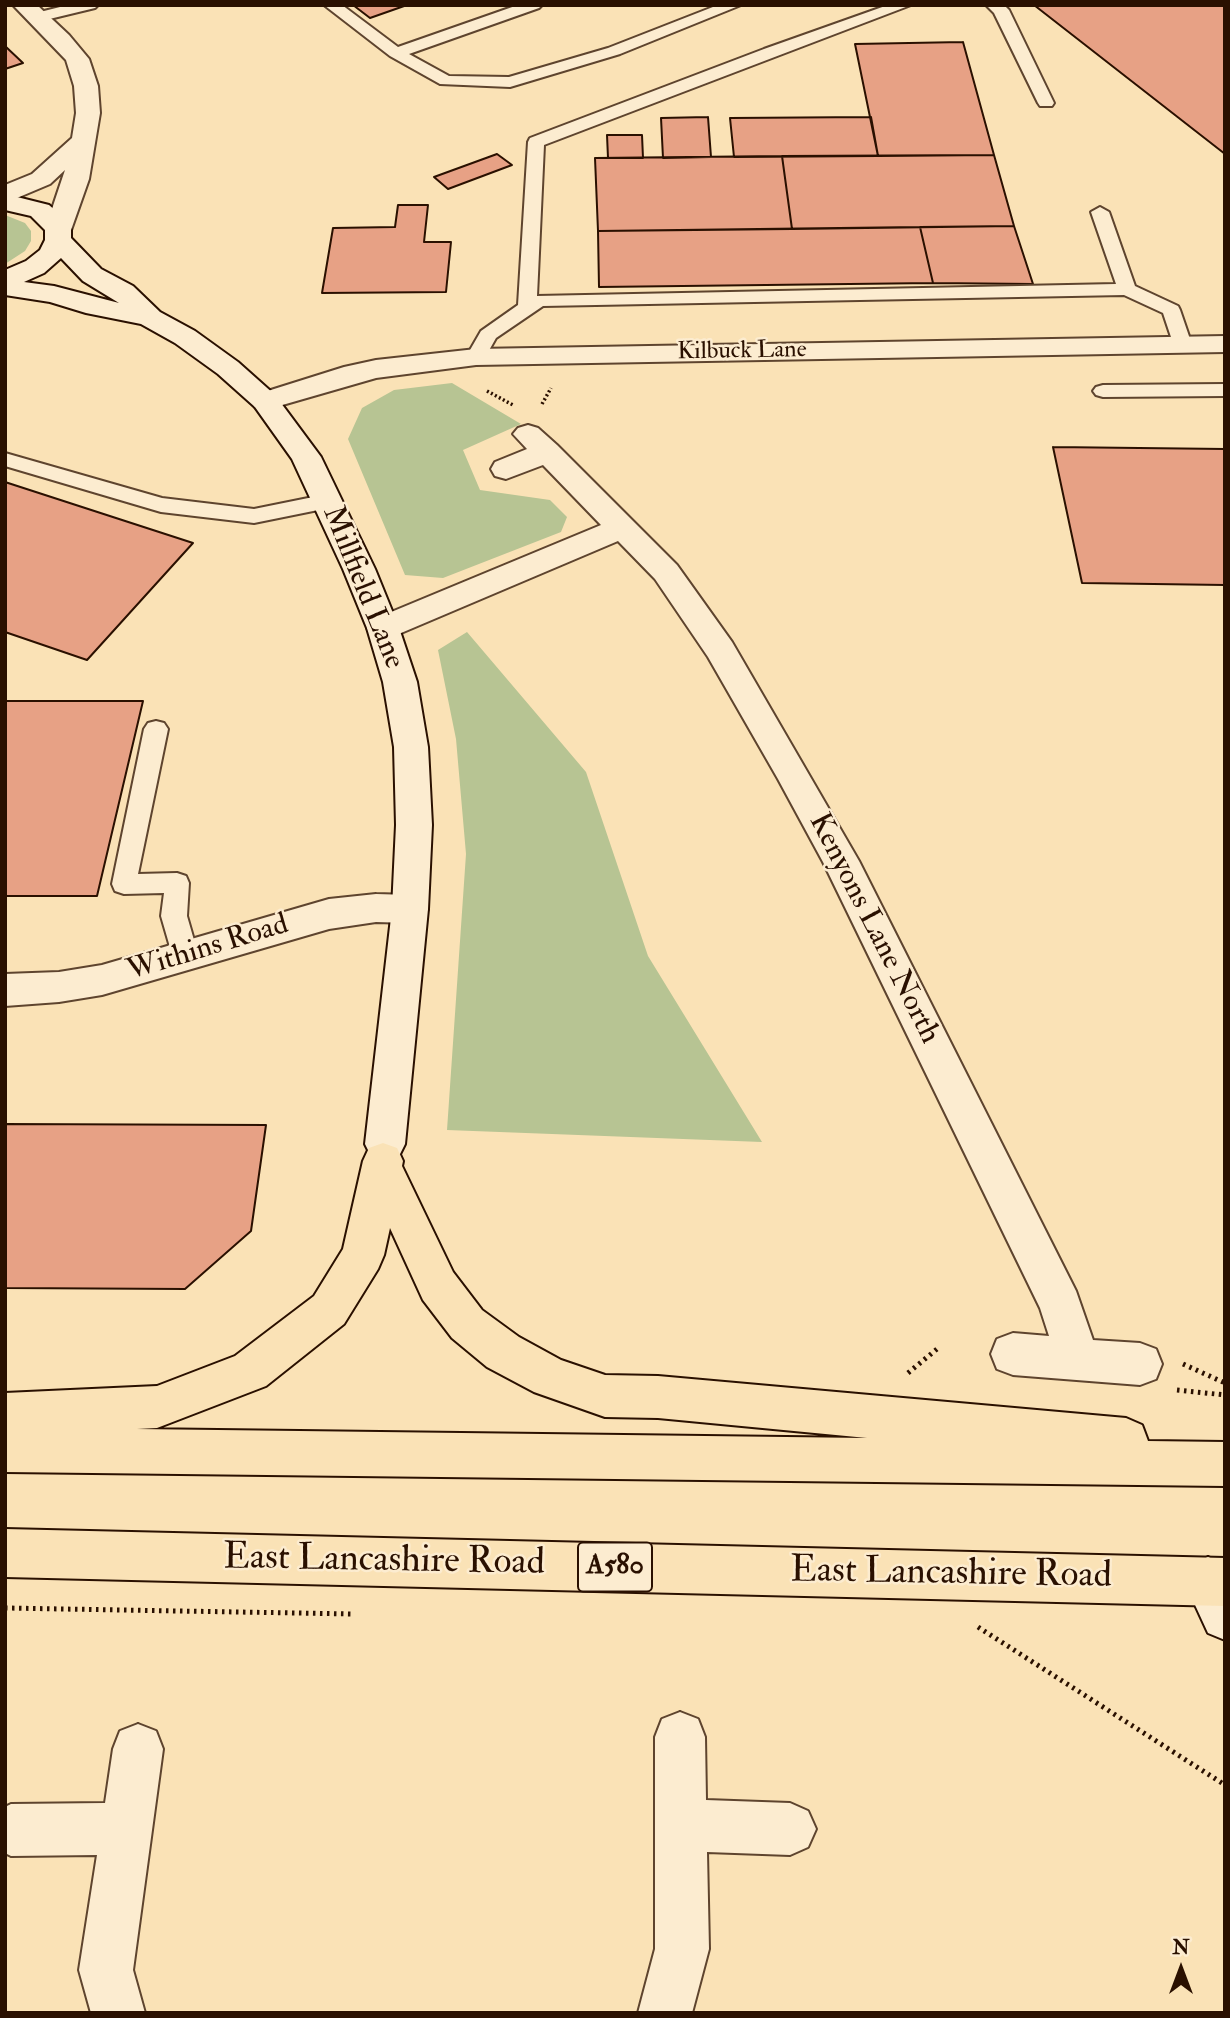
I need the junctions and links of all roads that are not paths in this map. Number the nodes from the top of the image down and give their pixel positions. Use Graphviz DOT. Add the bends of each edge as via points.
graph roads {
  1 [pos="90,5"];
  2 [pos="332,5"];
  3 [pos="534,5"];
  4 [pos="733,5"];
  5 [pos="903,5"];
  6 [pos="994,5"];
  7 [pos="30,11"];
  8 [pos="396,53"];
  9 [pos="1046,103"];
  10 [pos="84,140"];
  11 [pos="5,195"];
  12 [pos="5,202"];
  13 [pos="1100,212"];
  14 [pos="58,235"];
  15 [pos="5,280"];
  16 [pos="5,287"];
  17 [pos="1127,289"];
  18 [pos="527,307"];
  19 [pos="150,318"];
  20 [pos="1225,344"];
  21 [pos="1182,345"];
  22 [pos="476,357"];
  23 [pos="1225,390"];
  24 [pos="1103,391"];
  25 [pos="265,401"];
  26 [pos="5,459"];
  27 [pos="506,470"];
  28 [pos="328,501"];
  29 [pos="624,527"];
  30 [pos="383,628"];
  31 [pos="156,729"];
  32 [pos="410,909"];
  33 [pos="185,954"];
  34 [pos="5,990"];
  35 [pos="384,1156"];
  36 [pos="1013,1354"];
  37 [pos="1074,1359"];
  38 [pos="1140,1364"];
  39 [pos="5,1415"];
  40 [pos="1225,1449"];
  41 [pos="5,1450"];
  42 [pos="1225,1464"];
  43 [pos="5,1553"];
  44 [pos="1219,1593"];
  45 [pos="680,1737"];
  46 [pos="138,1749"];
  47 [pos="681,1825"];
  48 [pos="126,1829"];
  49 [pos="790,1829"];
  50 [pos="10,1830"];
  51 [pos="118,2013"];
  52 [pos="665,2013"];
  1 -- 7 [label="lane"];
  2 -- 8 [label="lane"];
  3 -- 8 [label="lane"];
  4 -- 8 [label="lane" via="614,51 510,82 446,81"];
  5 -- 18 [label="lane" via="536,142"];
  6 -- 9 [label="lane" via="1001,10"];
  7 -- 10 [label="street" via="77,60 86,86"];
  10 -- 11 [label="street" via="41,179"];
  10 -- 14 [label="street"];
  12 -- 14 [label="street, Millfield Lane" via="40,210 52,219"];
  13 -- 17 [label="lane"];
  14 -- 15 [label="street" via="51,254"];
  14 -- 19 [label="street, Millfield Lane" via="92,275 124,292"];
  16 -- 19 [label="street, Millfield Lane"];
  17 -- 18 [label="lane" via="539,301"];
  17 -- 21 [label="lane" via="1171,310"];
  18 -- 22 [label="lane" via="488,335"];
  19 -- 25 [label="street, Millfield Lane" via="228,368"];
  20 -- 21 [label="street, Kilbuck Lane"];
  21 -- 22 [label="street, Kilbuck Lane"];
  22 -- 25 [label="street, Kilbuck Lane" via="365,371"];
  23 -- 24 [label="lane"];
  25 -- 28 [label="street, Millfield Lane" via="306,457"];
  26 -- 28 [label="lane" via="161,505 254,516"];
  27 -- 29 [label="street, Kenyons Lane North" via="538,443"];
  28 -- 30 [label="street, Millfield Lane"];
  29 -- 30 [label="street"];
  29 -- 37 [label="street, Kenyons Lane North" via="666,572 720,650 841,861 1061,1306"];
  30 -- 32 [label="street, Millfield Lane" via="400,682 411,747"];
  31 -- 33 [label="lane" via="124,884 177,883 174,916"];
  32 -- 33 [label="street, Withins Road" via="329,914"];
  32 -- 35 [label="street, Millfield Lane"];
  33 -- 34 [label="street, Withins Road" via="102,980"];
  35 -- 39 [label="highway" via="363,1255 329,1310 250,1371 157,1407"];
  35 -- 40 [label="highway" via="438,1286 467,1324 503,1352 550,1377 605,1396 658,1397"];
  36 -- 37 [label="street"];
  37 -- 38 [label="street"];
  41 -- 42 [label="highway"];
  43 -- 44 [label="highway, East Lancashire Road / A580"];
  45 -- 47 [label="street"];
  46 -- 48 [label="street"];
  47 -- 49 [label="street"];
  47 -- 52 [label="street" via="682,1949"];
  48 -- 50 [label="street"];
  48 -- 51 [label="street" via="106,1970"];
}
